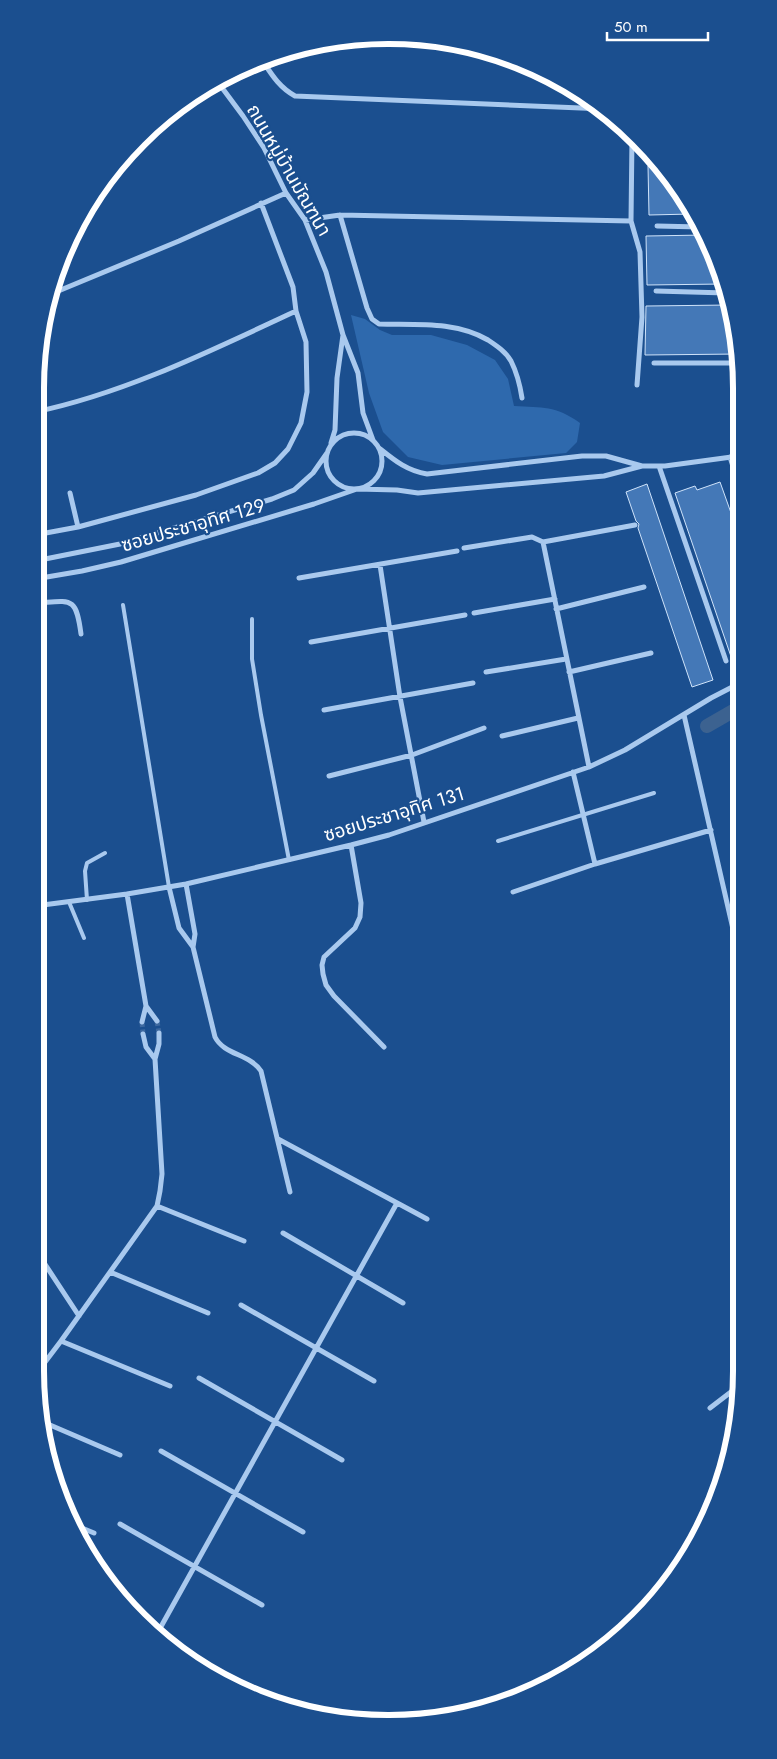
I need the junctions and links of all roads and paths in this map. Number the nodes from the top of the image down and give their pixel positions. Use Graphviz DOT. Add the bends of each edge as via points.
graph roads {
  1 [pos="266,66"];
  2 [pos="221,87"];
  3 [pos="589,108"];
  4 [pos="632,145"];
  5 [pos="286,193"];
  6 [pos="261,203"];
  7 [pos="340,215"];
  8 [pos="305,220"];
  9 [pos="631,221"];
  10 [pos="657,226"];
  11 [pos="693,227"];
  12 [pos="58,291"];
  13 [pos="656,291"];
  14 [pos="720,293"];
  15 [pos="296,311"];
  16 [pos="343,335"];
  17 [pos="654,363"];
  18 [pos="733,363"];
  19 [pos="637,385"];
  20 [pos="522,398"];
  21 [pos="44,410"];
  22 [pos="373,440"];
  23 [pos="331,445"];
  24 [pos="379,448"];
  25 [pos="327,453"];
  26 [pos="730,457"];
  27 [pos="733,457"];
  28 [pos="642,466"];
  29 [pos="659,466"];
  30 [pos="733,466"];
  31 [pos="357,489"];
  32 [pos="70,493"];
  33 [pos="635,525"];
  34 [pos="78,527"];
  35 [pos="44,534"];
  36 [pos="543,542"];
  37 [pos="464,548"];
  38 [pos="457,551"];
  39 [pos="44,559"];
  40 [pos="380,565"];
  41 [pos="44,577"];
  42 [pos="299,578"];
  43 [pos="644,587"];
  44 [pos="555,600"];
  45 [pos="44,602"];
  46 [pos="123,605"];
  47 [pos="556,609"];
  48 [pos="474,613"];
  49 [pos="465,615"];
  50 [pos="252,619"];
  51 [pos="388,628"];
  52 [pos="81,634"];
  53 [pos="311,642"];
  54 [pos="651,653"];
  55 [pos="566,659"];
  56 [pos="726,661"];
  57 [pos="486,672"];
  58 [pos="569,672"];
  59 [pos="473,683"];
  60 [pos="733,687"];
  61 [pos="400,697"];
  62 [pos="324,710"];
  63 [pos="684,715"];
  64 [pos="578,718"];
  65 [pos="484,728"];
  66 [pos="502,736"];
  67 [pos="412,756"];
  68 [pos="588,766"];
  69 [pos="574,772"];
  70 [pos="329,776"];
  71 [pos="654,793"];
  72 [pos="584,814"];
  73 [pos="424,822"];
  74 [pos="711,830"];
  75 [pos="498,841"];
  76 [pos="351,845"];
  77 [pos="105,853"];
  78 [pos="290,860"];
  79 [pos="595,864"];
  80 [pos="186,884"];
  81 [pos="169,887"];
  82 [pos="512,892"];
  83 [pos="127,894"];
  84 [pos="87,900"];
  85 [pos="69,902"];
  86 [pos="44,905"];
  87 [pos="733,928"];
  88 [pos="84,938"];
  89 [pos="192,947"];
  90 [pos="146,1006"];
  91 [pos="157,1021"];
  92 [pos="142,1022"];
  93 [pos="159,1033"];
  94 [pos="143,1034"];
  95 [pos="384,1047"];
  96 [pos="155,1059"];
  97 [pos="278,1139"];
  98 [pos="290,1192"];
  99 [pos="397,1204"];
  100 [pos="157,1206"];
  101 [pos="427,1219"];
  102 [pos="283,1233"];
  103 [pos="244,1241"];
  104 [pos="44,1263"];
  105 [pos="110,1272"];
  106 [pos="356,1276"];
  107 [pos="403,1303"];
  108 [pos="242,1305"];
  109 [pos="208,1313"];
  110 [pos="79,1316"];
  111 [pos="61,1341"];
  112 [pos="317,1348"];
  113 [pos="44,1363"];
  114 [pos="199,1378"];
  115 [pos="374,1381"];
  116 [pos="170,1386"];
  117 [pos="733,1390"];
  118 [pos="710,1408"];
  119 [pos="276,1421"];
  120 [pos="48,1424"];
  121 [pos="162,1451"];
  122 [pos="120,1455"];
  123 [pos="342,1460"];
  124 [pos="236,1493"];
  125 [pos="120,1524"];
  126 [pos="82,1528"];
  127 [pos="303,1532"];
  128 [pos="94,1533"];
  129 [pos="194,1566"];
  130 [pos="262,1605"];
  131 [pos="160,1629"];
  1 -- 3 [label="street" via="277,82 295,96"];
  2 -- 5 [label="street, ถนนหมู่บ้านมัณฑนา" via="264,148"];
  4 -- 9 [label="street"];
  5 -- 6 [label="street"];
  5 -- 8 [label="street, ถนนหมู่บ้านมัณฑนา"];
  6 -- 12 [label="street" via="179,242"];
  6 -- 15 [label="street" via="293,286"];
  7 -- 8 [label="street"];
  7 -- 9 [label="street"];
  7 -- 20 [label="street" via="372,319 379,324 433,324 477,334 499,346 510,360"];
  8 -- 16 [label="street, ถนนหมู่บ้านมัณฑนา" via="326,272"];
  9 -- 19 [label="street" via="640,252 642,317"];
  10 -- 11 [label="street"];
  13 -- 14 [label="street"];
  15 -- 21 [label="street" via="198,357"];
  15 -- 34 [label="street" via="306,342 307,392 301,423 288,448 275,463 258,473 196,496"];
  16 -- 22 [label="street, ถนนหมู่บ้านมัณฑนา" via="358,373 363,413"];
  16 -- 23 [label="street, ถนนหมู่บ้านมัณฑนา"];
  17 -- 18 [label="street"];
  22 -- 23 [label="street" via="356,433 346,434"];
  22 -- 24 [label="street, ซอยประชาอุทิศ 129"];
  23 -- 25 [label="street, ซอยประชาอุทิศ 129"];
  24 -- 28 [label="street, ซอยประชาอุทิศ 129" via="404,467 427,474 582,456 606,456"];
  24 -- 31 [label="street, ซอยประชาอุทิศ 129" via="382,456 379,474 366,487"];
  25 -- 31 [label="street, ซอยประชาอุทิศ 129" via="326,462 332,479 348,489"];
  25 -- 39 [label="street, ซอยประชาอุทิศ 129" via="294,490 272,499 120,544"];
  26 -- 27 [label="street, ซอยประชาอุทิศ 129"];
  26 -- 29 [label="street, ซอยประชาอุทิศ 129"];
  26 -- 30 [label="street"];
  28 -- 29 [label="street, ซอยประชาอุทิศ 129"];
  28 -- 31 [label="street, ซอยประชาอุทิศ 129" via="604,476 418,493"];
  29 -- 56 [label="street"];
  31 -- 41 [label="street, ซอยประชาอุทิศ 129" via="121,562"];
  32 -- 34 [label="street"];
  33 -- 36 [label="street"];
  34 -- 35 [label="street"];
  36 -- 37 [label="street" via="532,537"];
  36 -- 44 [label="street"];
  38 -- 40 [label="street"];
  40 -- 42 [label="street"];
  40 -- 51 [label="street"];
  43 -- 47 [label="street"];
  44 -- 47 [label="street"];
  44 -- 48 [label="street"];
  45 -- 52 [label="street" via="71,603 79,614"];
  46 -- 81 [label="lane"];
  47 -- 55 [label="street"];
  49 -- 51 [label="street"];
  50 -- 78 [label="lane" via="252,658"];
  51 -- 53 [label="street"];
  51 -- 61 [label="street"];
  54 -- 58 [label="street"];
  55 -- 57 [label="street"];
  55 -- 58 [label="street"];
  58 -- 64 [label="street"];
  59 -- 61 [label="street"];
  60 -- 63 [label="street, ซอยประชาอุทิศ 131"];
  61 -- 62 [label="street"];
  61 -- 67 [label="street"];
  63 -- 68 [label="street, ซอยประชาอุทิศ 131" via="625,750"];
  63 -- 74 [label="street"];
  64 -- 66 [label="street"];
  64 -- 68 [label="street"];
  65 -- 67 [label="street"];
  67 -- 70 [label="street"];
  67 -- 73 [label="street"];
  68 -- 69 [label="street, ซอยประชาอุทิศ 131"];
  69 -- 72 [label="street"];
  69 -- 73 [label="street, ซอยประชาอุทิศ 131"];
  71 -- 72 [label="lane"];
  72 -- 75 [label="lane"];
  72 -- 79 [label="street"];
  73 -- 76 [label="street, ซอยประชาอุทิศ 131"];
  74 -- 79 [label="street"];
  74 -- 87 [label="street"];
  76 -- 78 [label="street, ซอยประชาอุทิศ 131"];
  76 -- 95 [label="street" via="362,903 360,917 355,928 324,957 323,974 334,996"];
  77 -- 84 [label="lane" via="87,863"];
  78 -- 80 [label="street, ซอยประชาอุทิศ 131"];
  79 -- 82 [label="street"];
  80 -- 81 [label="street, ซอยประชาอุทิศ 131"];
  80 -- 89 [label="street" via="195,934"];
  81 -- 83 [label="street, ซอยประชาอุทิศ 131"];
  81 -- 89 [label="street" via="179,928"];
  83 -- 84 [label="street, ซอยประชาอุทิศ 131"];
  83 -- 90 [label="street"];
  84 -- 85 [label="street, ซอยประชาอุทิศ 131"];
  85 -- 86 [label="street, ซอยประชาอุทิศ 131"];
  85 -- 88 [label="lane"];
  89 -- 97 [label="street" via="215,1037 219,1044 257,1064"];
  90 -- 91 [label="street"];
  90 -- 92 [label="street"];
  93 -- 96 [label="street"];
  94 -- 96 [label="street"];
  96 -- 100 [label="street" via="162,1174"];
  97 -- 98 [label="street"];
  97 -- 99 [label="street"];
  99 -- 101 [label="street"];
  99 -- 106 [label="street"];
  100 -- 103 [label="street"];
  100 -- 105 [label="street"];
  102 -- 106 [label="street"];
  104 -- 110 [label="street"];
  105 -- 109 [label="street"];
  105 -- 110 [label="street"];
  106 -- 107 [label="street"];
  106 -- 112 [label="street"];
  108 -- 112 [label="street"];
  110 -- 111 [label="street"];
  111 -- 113 [label="street"];
  111 -- 116 [label="street"];
  112 -- 115 [label="street"];
  112 -- 119 [label="street"];
  114 -- 119 [label="street"];
  117 -- 118 [label="street"];
  119 -- 123 [label="street"];
  119 -- 124 [label="street"];
  120 -- 122 [label="street"];
  121 -- 124 [label="street"];
  124 -- 127 [label="street"];
  124 -- 129 [label="street"];
  125 -- 129 [label="street"];
  126 -- 128 [label="street"];
  129 -- 130 [label="street"];
  129 -- 131 [label="street"];
}
